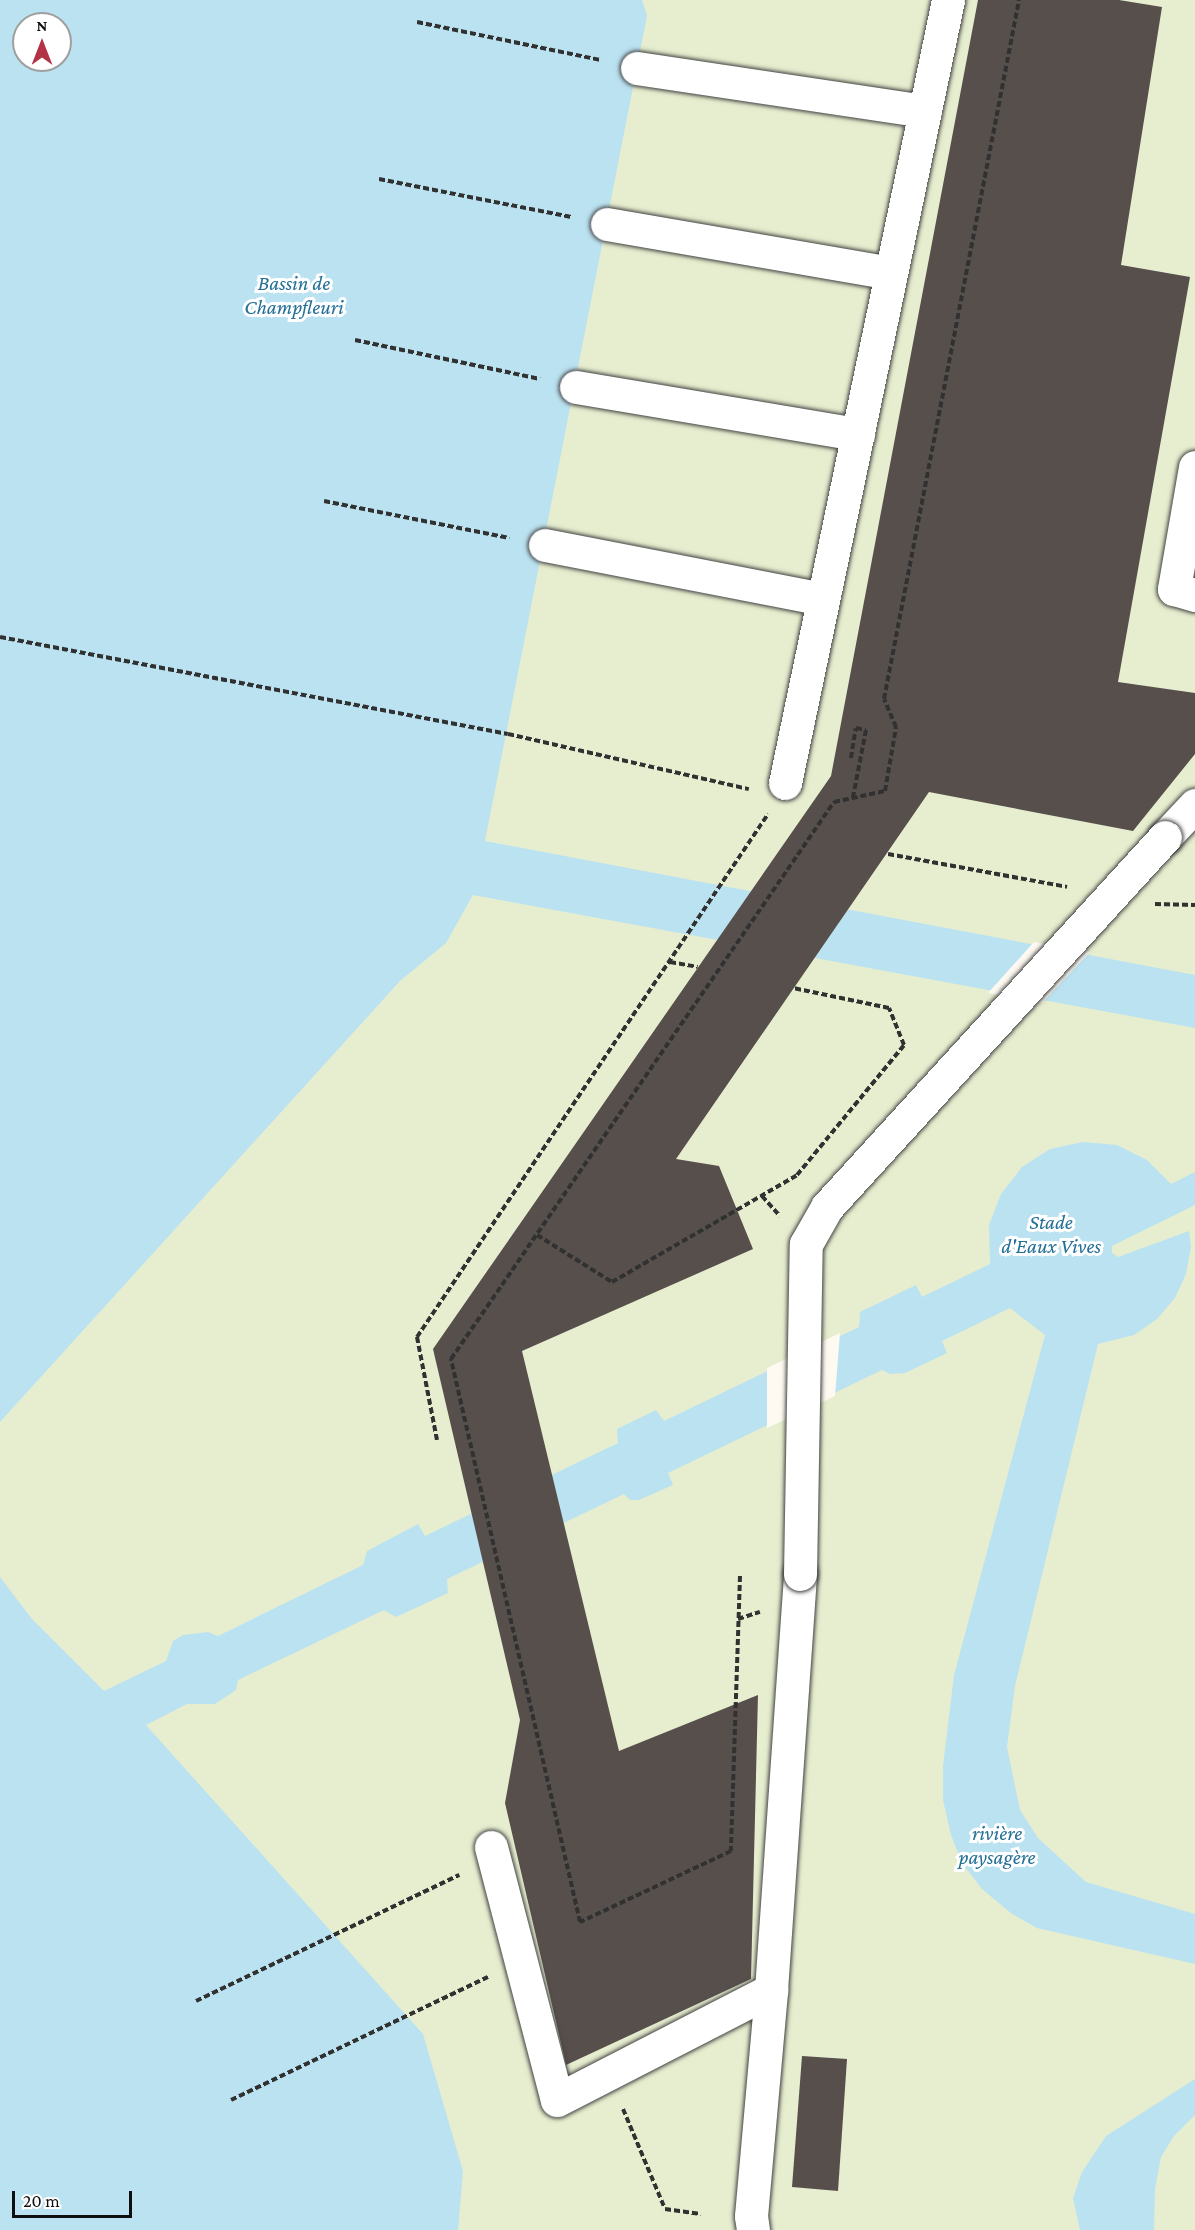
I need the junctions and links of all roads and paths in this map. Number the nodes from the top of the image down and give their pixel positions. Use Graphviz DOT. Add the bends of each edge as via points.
graph roads {
  1 [pos="948,0"];
  2 [pos="1019,0"];
  3 [pos="417,22"];
  4 [pos="637,68"];
  5 [pos="925,111"];
  6 [pos="380,179"];
  7 [pos="607,224"];
  8 [pos="891,273"];
  9 [pos="355,340"];
  10 [pos="576,387"];
  11 [pos="858,434"];
  12 [pos="1195,467"];
  13 [pos="324,501"];
  14 [pos="544,545"];
  15 [pos="1195,595"];
  16 [pos="824,599"];
  17 [pos="0,637"];
  18 [pos="851,758"];
  19 [pos="785,783"];
  20 [pos="853,797"];
  21 [pos="1195,806"];
  22 [pos="750,845"];
  23 [pos="888,854"];
  24 [pos="1080,890"];
  25 [pos="1150,903"];
  26 [pos="1195,905"];
  27 [pos="670,962"];
  28 [pos="698,967"];
  29 [pos="793,988"];
  30 [pos="537,1235"];
  31 [pos="436,1440"];
  32 [pos="740,1576"];
  33 [pos="490,1846"];
  34 [pos="459,1875"];
  35 [pos="494,1974"];
  36 [pos="771,1990"];
  37 [pos="196,2001"];
  38 [pos="607,2073"];
  39 [pos="231,2100"];
  40 [pos="701,2214"];
  41 [pos="753,2230"];
  1 -- 5 [label="lane"];
  2 -- 20 [label="path" via="884,699 896,727 885,791"];
  3 -- 4 [label="path"];
  4 -- 5 [label="lane"];
  5 -- 8 [label="lane"];
  6 -- 7 [label="path"];
  7 -- 8 [label="lane"];
  8 -- 11 [label="lane"];
  9 -- 10 [label="path"];
  10 -- 11 [label="lane"];
  11 -- 16 [label="lane"];
  12 -- 15 [label="lane" via="1174,589"];
  13 -- 14 [label="path"];
  14 -- 16 [label="lane"];
  16 -- 19 [label="lane"];
  17 -- 19 [label="path" via="508,734 778,795"];
  18 -- 20 [label="path" via="856,728 866,730"];
  20 -- 30 [label="path" via="834,802"];
  21 -- 36 [label="lane, bridge" via="826,1207 806,1244 800,1574"];
  22 -- 27 [label="path"];
  23 -- 24 [label="path"];
  25 -- 26 [label="path"];
  27 -- 28 [label="path"];
  27 -- 31 [label="path" via="417,1337"];
  29 -- 30 [label="path" via="889,1008 904,1046 797,1175 612,1282"];
  30 -- 32 [label="path" via="451,1359 580,1922 731,1851"];
  33 -- 38 [label="lane" via="556,2100"];
  34 -- 37 [label="path"];
  35 -- 39 [label="path"];
  36 -- 38 [label="lane"];
  36 -- 41 [label="lane" via="751,2216"];
  38 -- 40 [label="path" via="665,2209"];
}
